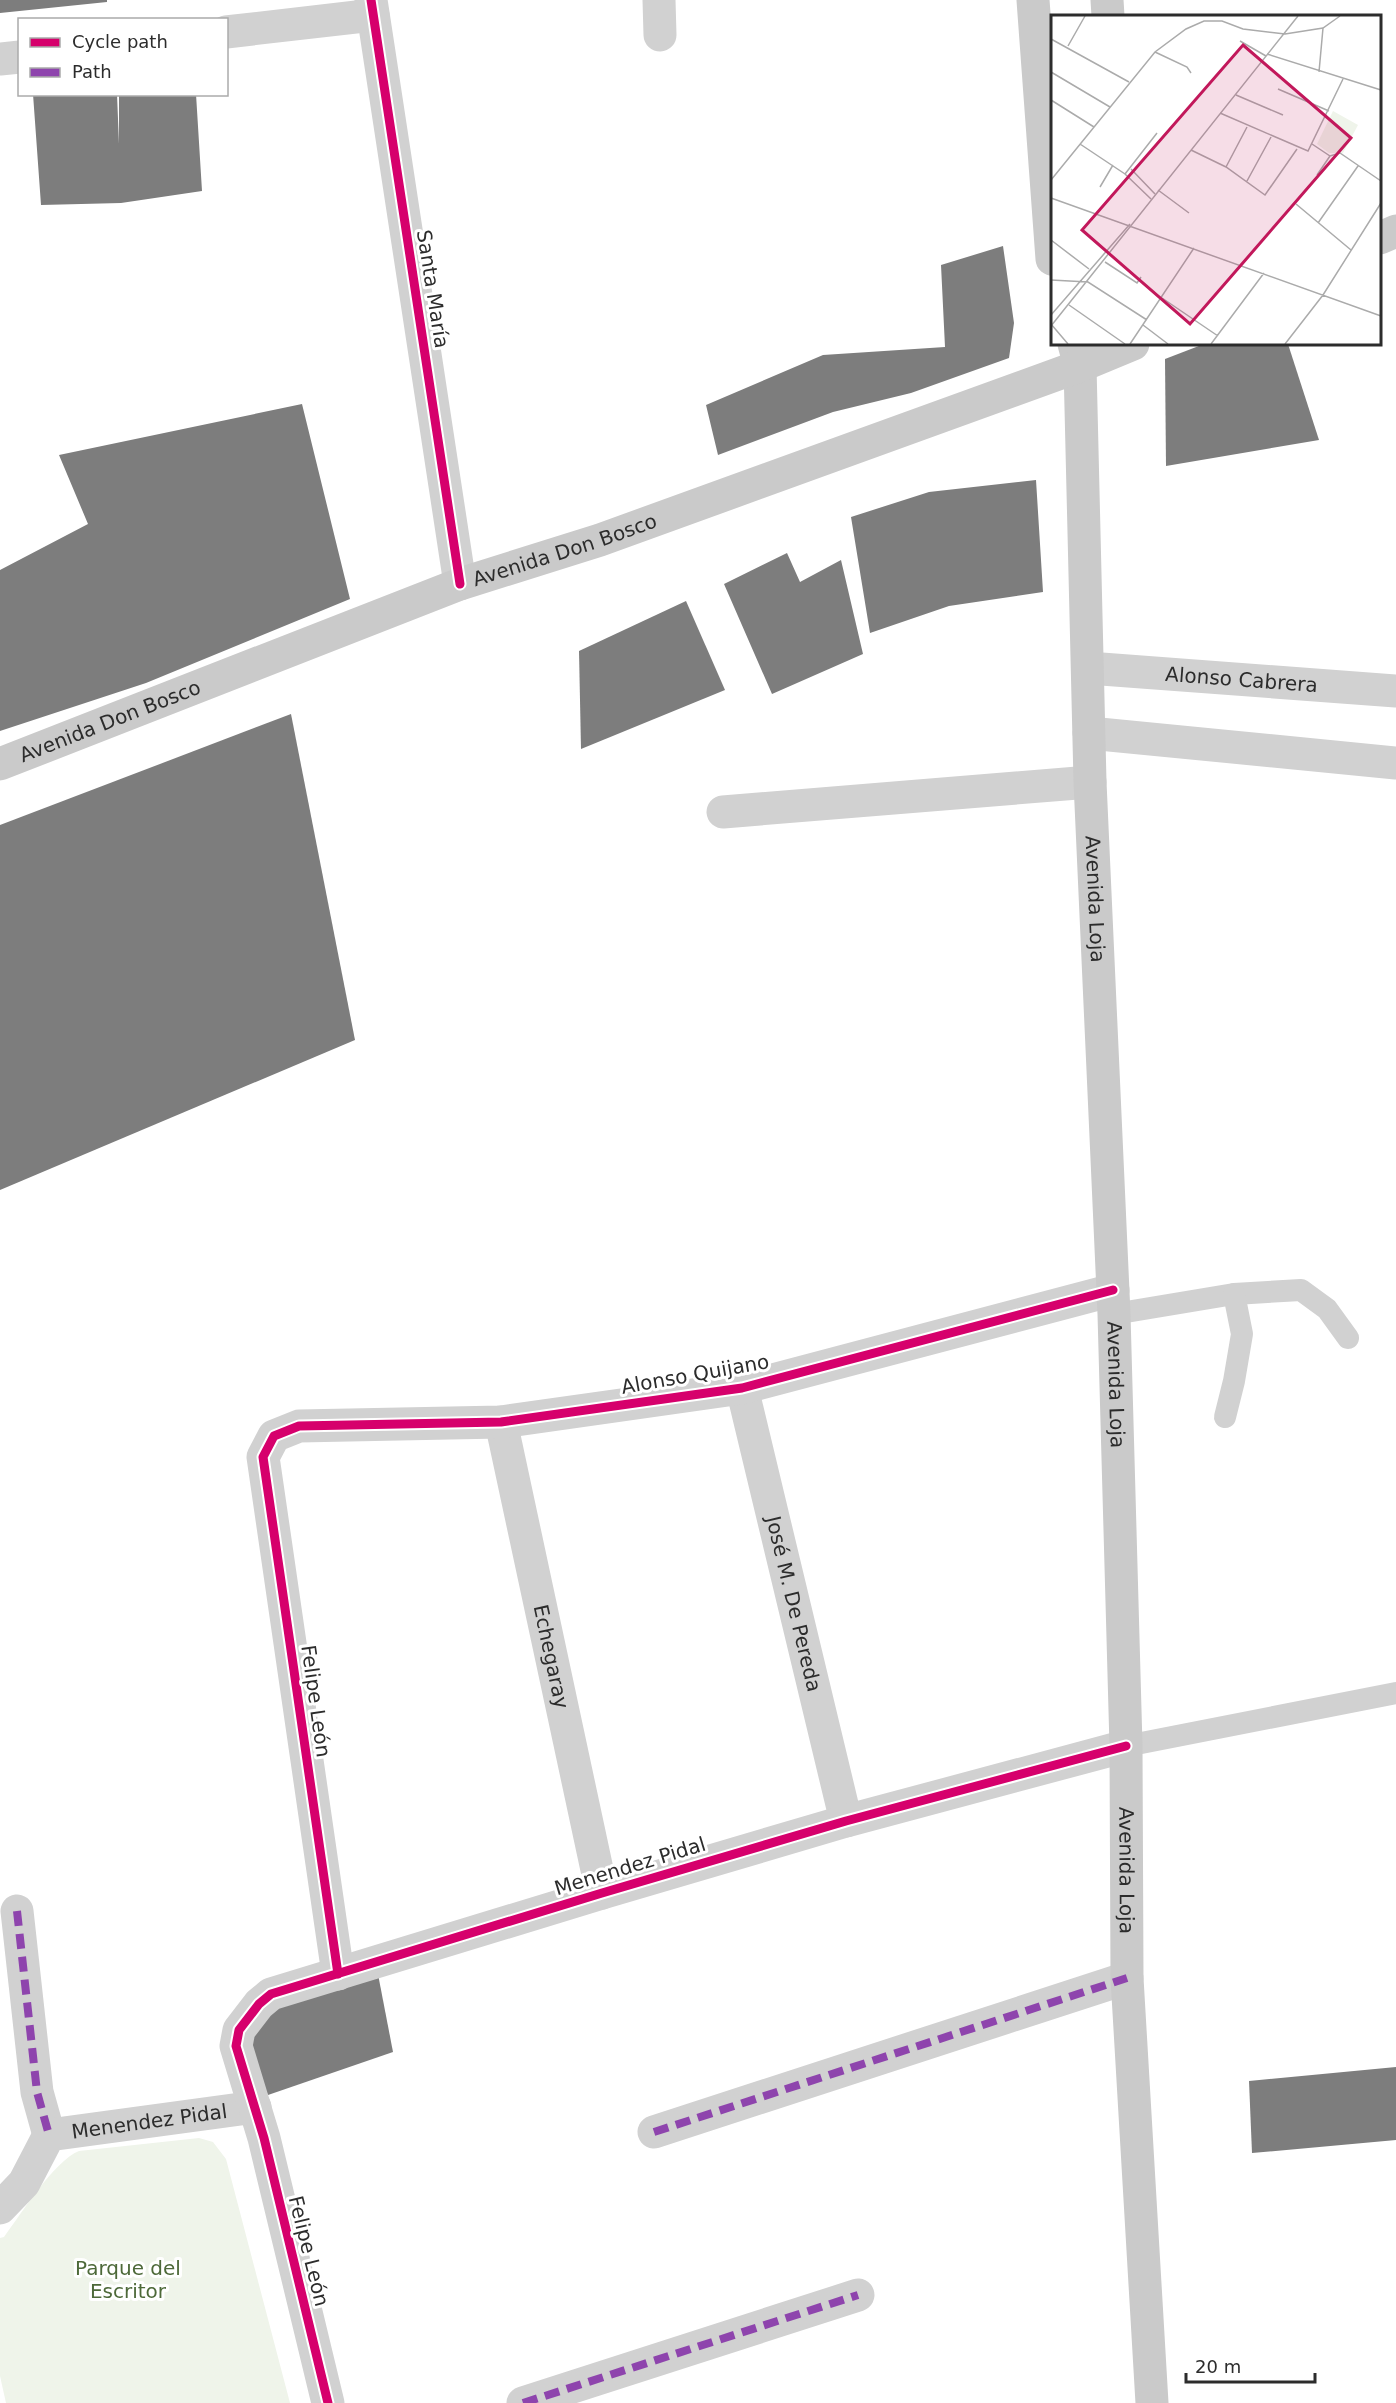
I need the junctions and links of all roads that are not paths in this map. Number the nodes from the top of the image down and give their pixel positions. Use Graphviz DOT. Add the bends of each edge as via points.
graph roads {
  1 [pos="659,0"];
  2 [pos="1033,0"];
  3 [pos="1107,0"];
  4 [pos="372,8"];
  5 [pos="1108,15"];
  6 [pos="228,32"];
  7 [pos="660,35"];
  8 [pos="18,57"];
  9 [pos="0,59"];
  10 [pos="1396,231"];
  11 [pos="1051,233"];
  12 [pos="1381,238"];
  13 [pos="1125,345"];
  14 [pos="1080,351"];
  15 [pos="460,584"];
  16 [pos="1088,668"];
  17 [pos="1396,691"];
  18 [pos="1089,733"];
  19 [pos="1396,763"];
  20 [pos="0,764"];
  21 [pos="1090,782"];
  22 [pos="723,812"];
  23 [pos="1234,1294"];
  24 [pos="1114,1302"];
  25 [pos="1348,1338"];
  26 [pos="742,1388"];
  27 [pos="1225,1416"];
  28 [pos="501,1422"];
  29 [pos="274,1436"];
  30 [pos="1396,1693"];
  31 [pos="1126,1746"];
  32 [pos="846,1821"];
  33 [pos="602,1893"];
  34 [pos="17,1911"];
  35 [pos="338,1974"];
  36 [pos="1126,1978"];
  37 [pos="255,2108"];
  38 [pos="654,2132"];
  39 [pos="49,2135"];
  40 [pos="0,2208"];
  41 [pos="858,2295"];
  42 [pos="328,2403"];
  43 [pos="523,2403"];
  44 [pos="1152,2403"];
  1 -- 7 [label="street"];
  2 -- 11 [label="main road"];
  3 -- 5 [label="main road"];
  4 -- 6 [label="street"];
  4 -- 15 [label="street, Santa María"];
  8 -- 9 [label="street"];
  10 -- 12 [label="main road"];
  13 -- 14 [label="main road, Avenida Don Bosco"];
  14 -- 15 [label="main road, Avenida Don Bosco" via="600,540"];
  14 -- 16 [label="main road, Avenida Loja"];
  15 -- 20 [label="main road, Avenida Don Bosco"];
  16 -- 17 [label="street, Alonso Cabrera"];
  16 -- 18 [label="main road, Avenida Loja"];
  18 -- 19 [label="street"];
  18 -- 21 [label="main road, Avenida Loja"];
  21 -- 22 [label="street"];
  21 -- 24 [label="main road, Avenida Loja"];
  23 -- 24 [label="lane"];
  23 -- 25 [label="lane" via="1301,1290 1327,1309"];
  23 -- 27 [label="lane" via="1242,1334"];
  24 -- 26 [label="street, Alonso Quijano"];
  24 -- 31 [label="main road, Avenida Loja"];
  26 -- 28 [label="street, Alonso Quijano"];
  26 -- 32 [label="street, José M. De Pereda"];
  28 -- 29 [label="street, Alonso Quijano" via="299,1426"];
  28 -- 33 [label="street, Echegaray"];
  29 -- 35 [label="street, Felipe León" via="263,1457"];
  30 -- 31 [label="lane"];
  31 -- 32 [label="street, Menendez Pidal"];
  31 -- 36 [label="main road, Avenida Loja"];
  32 -- 33 [label="street, Menendez Pidal"];
  33 -- 35 [label="street, Menendez Pidal"];
  34 -- 39 [label="street" via="37,2092"];
  35 -- 37 [label="street, Menendez Pidal" via="271,1994 239,2030 236,2046"];
  36 -- 38 [label="street"];
  36 -- 44 [label="main road, Avenida Loja"];
  37 -- 39 [label="street, Menendez Pidal"];
  37 -- 42 [label="street, Felipe León"];
  39 -- 40 [label="street, Menendez Pidal" via="24,2183"];
  41 -- 43 [label="street"];
}
